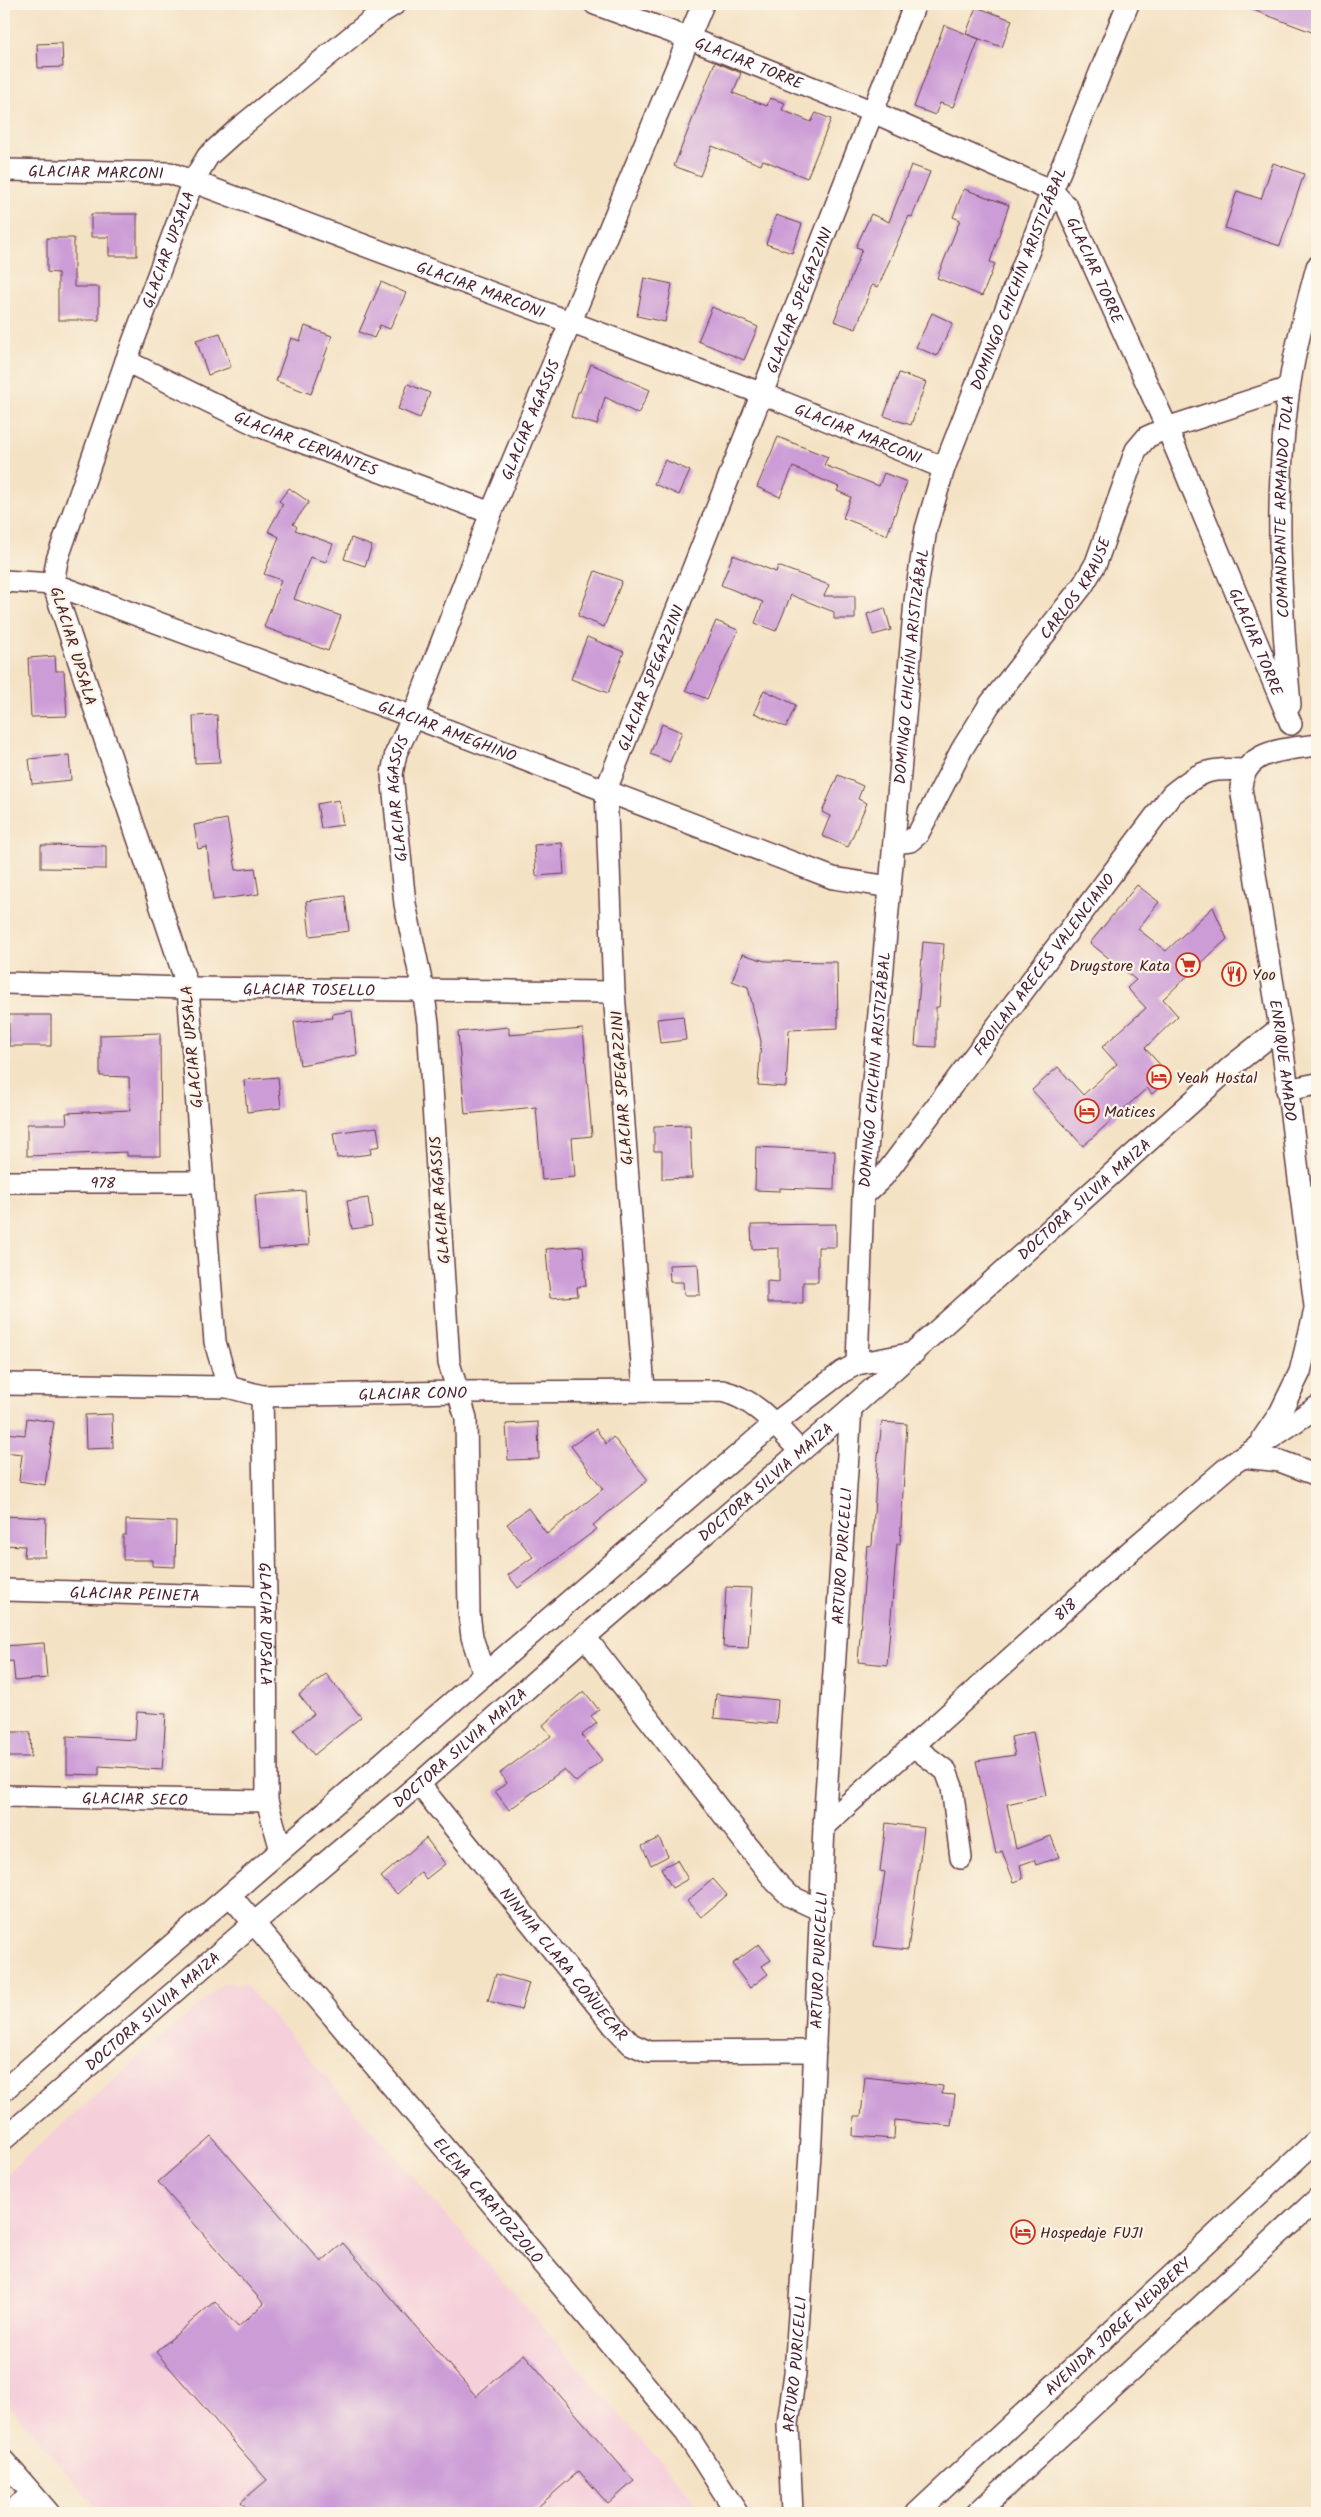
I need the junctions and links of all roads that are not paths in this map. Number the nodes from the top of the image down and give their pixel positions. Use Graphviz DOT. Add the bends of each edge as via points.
graph roads {
  1 [pos="395,4"];
  2 [pos="595,4"];
  3 [pos="703,4"];
  4 [pos="915,4"];
  5 [pos="1128,4"];
  6 [pos="688,38"];
  7 [pos="873,112"];
  8 [pos="4,170"];
  9 [pos="193,181"];
  10 [pos="1052,190"];
  11 [pos="1317,267"];
  12 [pos="572,322"];
  13 [pos="126,362"];
  14 [pos="1289,388"];
  15 [pos="763,394"];
  16 [pos="1167,428"];
  17 [pos="944,468"];
  18 [pos="490,513"];
  19 [pos="4,581"];
  20 [pos="53,584"];
  21 [pos="413,717"];
  22 [pos="1291,724"];
  23 [pos="1317,745"];
  24 [pos="1293,749"];
  25 [pos="1244,770"];
  26 [pos="606,790"];
  27 [pos="894,843"];
  28 [pos="890,887"];
  29 [pos="4,983"];
  30 [pos="188,988"];
  31 [pos="423,990"];
  32 [pos="614,992"];
  33 [pos="1280,1028"];
  34 [pos="1317,1084"];
  35 [pos="1288,1090"];
  36 [pos="4,1182"];
  37 [pos="203,1182"];
  38 [pos="863,1196"];
  39 [pos="1316,1316"];
  40 [pos="914,1353"];
  41 [pos="857,1364"];
  42 [pos="4,1384"];
  43 [pos="228,1387"];
  44 [pos="644,1390"];
  45 [pos="457,1392"];
  46 [pos="262,1396"];
  47 [pos="1317,1407"];
  48 [pos="851,1408"];
  49 [pos="774,1424"];
  50 [pos="800,1451"];
  51 [pos="1250,1452"];
  52 [pos="1317,1474"];
  53 [pos="4,1590"];
  54 [pos="266,1597"];
  55 [pos="584,1637"];
  56 [pos="484,1675"];
  57 [pos="914,1746"];
  58 [pos="419,1784"];
  59 [pos="4,1796"];
  60 [pos="267,1802"];
  61 [pos="824,1826"];
  62 [pos="281,1850"];
  63 [pos="961,1858"];
  64 [pos="230,1895"];
  65 [pos="822,1911"];
  66 [pos="254,1923"];
  67 [pos="815,2051"];
  68 [pos="4,2090"];
  69 [pos="4,2140"];
  70 [pos="1316,2144"];
  71 [pos="1317,2199"];
  72 [pos="4,2462"];
  73 [pos="32,2494"];
  74 [pos="9,2513"];
  75 [pos="49,2513"];
  76 [pos="737,2513"];
  77 [pos="792,2513"];
  78 [pos="917,2513"];
  79 [pos="977,2513"];
  1 -- 9 [label="street, GLACIAR UPSALA" via="238,129 208,156"];
  2 -- 6 [label="street, GLACIAR TORRE"];
  3 -- 6 [label="street, GLACIAR AGASSIS"];
  4 -- 7 [label="street, GLACIAR SPEGAZZINI"];
  5 -- 10 [label="street, DOMINGO CHICHÍN ARISTIZÁBAL"];
  6 -- 7 [label="street, GLACIAR TORRE"];
  6 -- 12 [label="street, GLACIAR AGASSIS"];
  7 -- 10 [label="street, GLACIAR TORRE"];
  7 -- 15 [label="street, GLACIAR SPEGAZZINI"];
  8 -- 9 [label="street, GLACIAR MARCONI" via="170,173"];
  9 -- 12 [label="street, GLACIAR MARCONI"];
  9 -- 13 [label="street, GLACIAR UPSALA"];
  10 -- 16 [label="street, GLACIAR TORRE" via="1066,207"];
  10 -- 17 [label="street, DOMINGO CHICHÍN ARISTIZÁBAL"];
  11 -- 14 [label="street, COMANDANTE ARMANDO TOLA"];
  12 -- 15 [label="street, GLACIAR MARCONI"];
  12 -- 18 [label="street, GLACIAR AGASSIS"];
  13 -- 18 [label="street, GLACIAR CERVANTES" via="259,426"];
  13 -- 20 [label="street, GLACIAR UPSALA" via="57,560"];
  14 -- 16 [label="street, CARLOS KRAUSE"];
  14 -- 22 [label="street, COMANDANTE ARMANDO TOLA" via="1281,479 1280,569"];
  15 -- 17 [label="street, GLACIAR MARCONI"];
  15 -- 26 [label="street, GLACIAR SPEGAZZINI"];
  16 -- 22 [label="street, GLACIAR TORRE"];
  16 -- 27 [label="street, CARLOS KRAUSE" via="1147,437 1136,450 1096,563 1083,585 990,704 962,749 918,834 910,842"];
  17 -- 27 [label="street, DOMINGO CHICHÍN ARISTIZÁBAL" via="926,528 916,592"];
  18 -- 21 [label="street, GLACIAR AGASSIS"];
  19 -- 20 [label="street, GLACIAR AMEGHINO"];
  20 -- 21 [label="street, GLACIAR AMEGHINO"];
  20 -- 30 [label="street, GLACIAR UPSALA"];
  21 -- 26 [label="street, GLACIAR AMEGHINO"];
  21 -- 31 [label="street, GLACIAR AGASSIS" via="396,753 392,774 405,904"];
  22 -- 24 [label="street, COMANDANTE ARMANDO TOLA"];
  23 -- 24 [label="street"];
  24 -- 25 [label="street" via="1262,755"];
  25 -- 33 [label="street, ENRIQUE AMADO" via="1242,798"];
  25 -- 38 [label="street, FROILAN ARECES VALENCIANO" via="1220,769 1198,774 1172,794 883,1177"];
  26 -- 28 [label="street, GLACIAR AMEGHINO" via="833,878"];
  26 -- 32 [label="street, GLACIAR SPEGAZZINI"];
  27 -- 28 [label="street, DOMINGO CHICHÍN ARISTIZÁBAL"];
  28 -- 38 [label="street, DOMINGO CHICHÍN ARISTIZÁBAL"];
  29 -- 30 [label="street, GLACIAR TOSELLO"];
  30 -- 31 [label="street, GLACIAR TOSELLO"];
  30 -- 37 [label="street, GLACIAR UPSALA"];
  31 -- 32 [label="street, GLACIAR TOSELLO"];
  31 -- 45 [label="street, GLACIAR AGASSIS" via="428,1023 449,1364"];
  32 -- 44 [label="street, GLACIAR SPEGAZZINI"];
  33 -- 35 [label="street, ENRIQUE AMADO"];
  33 -- 40 [label="street, DOCTORA SILVIA MAIZA" via="1232,1066"];
  34 -- 35 [label="street"];
  35 -- 39 [label="street, ENRIQUE AMADO"];
  36 -- 37 [label="street, 978"];
  37 -- 43 [label="street, GLACIAR UPSALA" via="215,1342"];
  38 -- 41 [label="street, DOMINGO CHICHÍN ARISTIZÁBAL"];
  39 -- 51 [label="street" via="1300,1372 1280,1414"];
  40 -- 41 [label="street"];
  40 -- 48 [label="street, DOCTORA SILVIA MAIZA"];
  41 -- 49 [label="street" via="823,1384"];
  42 -- 43 [label="street, GLACIAR CONO"];
  43 -- 46 [label="street, GLACIAR CONO"];
  44 -- 45 [label="street, GLACIAR CONO"];
  44 -- 49 [label="street, GLACIAR CONO" via="736,1394"];
  45 -- 46 [label="street, GLACIAR CONO"];
  45 -- 56 [label="street, GLACIAR AGASSIS" via="466,1418 469,1613 472,1637"];
  46 -- 54 [label="street, GLACIAR UPSALA"];
  47 -- 51 [label="street, 818"];
  48 -- 50 [label="street, DOCTORA SILVIA MAIZA"];
  48 -- 61 [label="street, ARTURO PURICELLI"];
  49 -- 50 [label="street, GLACIAR CONO"];
  49 -- 56 [label="street"];
  50 -- 55 [label="street, DOCTORA SILVIA MAIZA"];
  51 -- 52 [label="street"];
  51 -- 57 [label="street, 818" via="1228,1467 1112,1567"];
  53 -- 54 [label="street, GLACIAR PEINETA"];
  54 -- 60 [label="street, GLACIAR UPSALA"];
  55 -- 58 [label="street, DOCTORA SILVIA MAIZA"];
  55 -- 65 [label="street" via="775,1881 790,1896"];
  56 -- 62 [label="street"];
  57 -- 61 [label="street, 818"];
  57 -- 63 [label="street" via="946,1771 952,1787"];
  58 -- 66 [label="street, DOCTORA SILVIA MAIZA"];
  58 -- 67 [label="street, NINMIA CLARA COÑUECAR" via="631,2044 649,2052"];
  59 -- 60 [label="street, GLACIAR SECO"];
  60 -- 62 [label="street, GLACIAR UPSALA"];
  61 -- 65 [label="street, ARTURO PURICELLI"];
  62 -- 64 [label="street"];
  64 -- 66 [label="street, ELENA CARATOZZOLO"];
  64 -- 68 [label="street"];
  65 -- 67 [label="street, ARTURO PURICELLI"];
  66 -- 69 [label="street, DOCTORA SILVIA MAIZA"];
  66 -- 76 [label="street, ELENA CARATOZZOLO" via="686,2433"];
  67 -- 77 [label="street, ARTURO PURICELLI" via="795,2373 788,2424"];
  70 -- 78 [label="street, AVENIDA JORGE NEWBERY"];
  71 -- 79 [label="street"];
  72 -- 73 [label="street"];
  73 -- 74 [label="street"];
  73 -- 75 [label="street"];
}
